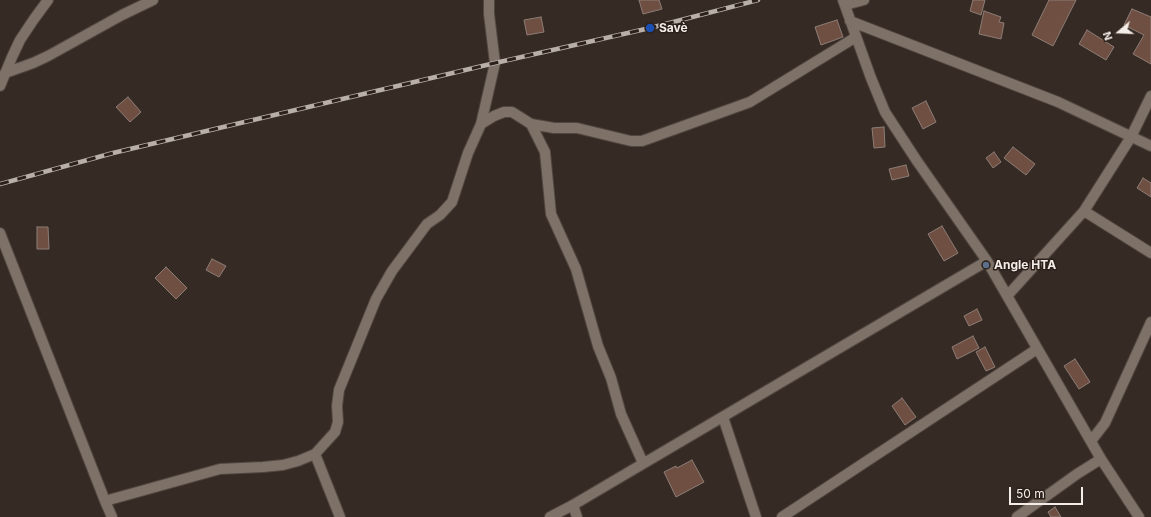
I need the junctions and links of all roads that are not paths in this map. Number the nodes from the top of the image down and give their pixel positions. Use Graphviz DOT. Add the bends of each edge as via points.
graph roads {
  1 [pos="48,0"];
  2 [pos="153,0"];
  3 [pos="489,0"];
  4 [pos="864,0"];
  5 [pos="844,2"];
  6 [pos="850,21"];
  7 [pos="856,37"];
  8 [pos="5,73"];
  9 [pos="0,86"];
  10 [pos="1151,96"];
  11 [pos="481,124"];
  12 [pos="531,124"];
  13 [pos="1132,137"];
  14 [pos="1151,146"];
  15 [pos="1084,211"];
  16 [pos="0,234"];
  17 [pos="1151,253"];
  18 [pos="987,261"];
  19 [pos="1008,296"];
  20 [pos="1151,322"];
  21 [pos="1037,349"];
  22 [pos="723,417"];
  23 [pos="1091,441"];
  24 [pos="315,454"];
  25 [pos="1101,459"];
  26 [pos="643,464"];
  27 [pos="105,501"];
  28 [pos="573,505"];
  29 [pos="112,517"];
  30 [pos="340,517"];
  31 [pos="550,517"];
  32 [pos="577,517"];
  33 [pos="756,517"];
  34 [pos="782,517"];
  35 [pos="1017,517"];
  36 [pos="1139,517"];
  1 -- 8 [label="street" via="20,40"];
  2 -- 8 [label="street" via="48,56"];
  3 -- 11 [label="street" via="495,63"];
  4 -- 5 [label="street"];
  5 -- 6 [label="street"];
  6 -- 7 [label="street"];
  6 -- 13 [label="street" via="1058,102"];
  7 -- 12 [label="street" via="750,102 642,141 631,141 577,128"];
  7 -- 18 [label="street" via="885,112"];
  8 -- 9 [label="street"];
  10 -- 13 [label="street"];
  11 -- 12 [label="street" via="504,112 512,112"];
  11 -- 24 [label="street" via="468,153 452,202 427,224 392,271 376,299 339,390 338,422 335,432"];
  12 -- 26 [label="street" via="545,152 551,214 576,269 621,414"];
  13 -- 14 [label="street"];
  13 -- 15 [label="street"];
  15 -- 17 [label="street"];
  15 -- 19 [label="street"];
  16 -- 27 [label="street"];
  18 -- 19 [label="street"];
  18 -- 22 [label="street"];
  19 -- 21 [label="street"];
  20 -- 23 [label="street" via="1105,423"];
  21 -- 23 [label="street"];
  21 -- 34 [label="street"];
  22 -- 26 [label="street"];
  22 -- 33 [label="street"];
  23 -- 25 [label="street"];
  24 -- 27 [label="street" via="283,465 220,469"];
  24 -- 30 [label="street"];
  25 -- 35 [label="street"];
  25 -- 36 [label="street"];
  26 -- 28 [label="street"];
  27 -- 29 [label="street"];
  28 -- 31 [label="street"];
  28 -- 32 [label="street"];
}
